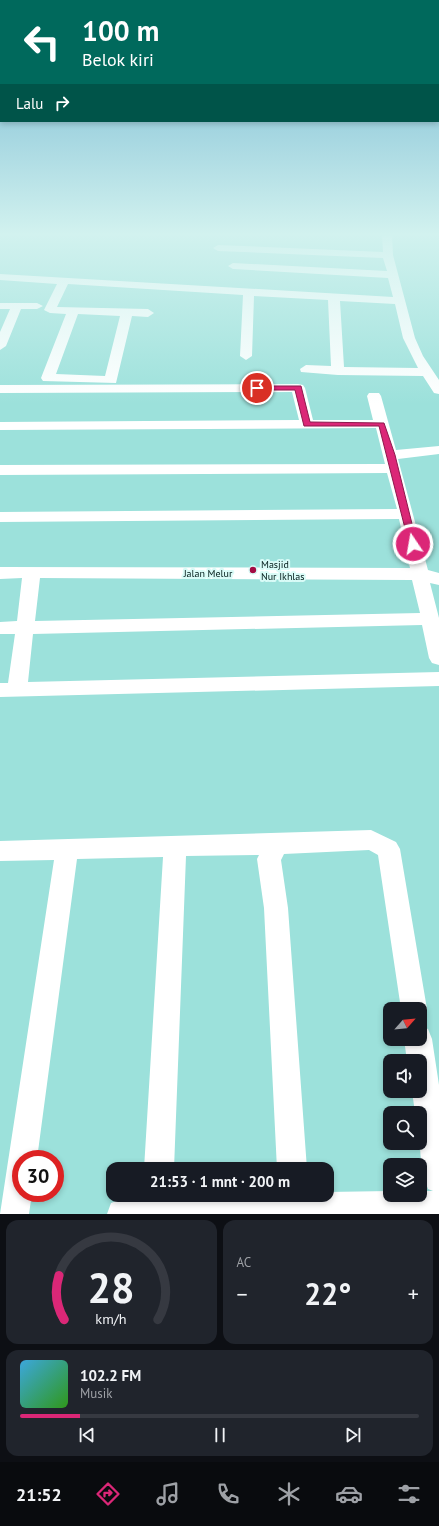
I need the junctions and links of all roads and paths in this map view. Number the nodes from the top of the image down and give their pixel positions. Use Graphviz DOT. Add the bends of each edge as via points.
graph roads {
  1 [pos="59,291"];
  2 [pos="228,291"];
  3 [pos="397,291"];
  4 [pos="249,292"];
  5 [pos="334,297"];
  6 [pos="400,301"];
  7 [pos="0,306"];
  8 [pos="17,306"];
  9 [pos="37,306"];
  10 [pos="72,311"];
  11 [pos="127,313"];
  12 [pos="148,313"];
  13 [pos="0,346"];
  14 [pos="246,356"];
  15 [pos="306,369"];
  16 [pos="338,371"];
  17 [pos="427,372"];
  18 [pos="0,389"];
  19 [pos="439,390"];
  20 [pos="374,396"];
  21 [pos="307,424"];
  22 [pos="382,424"];
  23 [pos="0,426"];
  24 [pos="439,450"];
  25 [pos="392,461"];
  26 [pos="0,470"];
  27 [pos="406,514"];
  28 [pos="0,517"];
  29 [pos="32,572"];
  30 [pos="0,573"];
  31 [pos="419,574"];
  32 [pos="439,579"];
  33 [pos="430,619"];
  34 [pos="0,628"];
  35 [pos="24,628"];
  36 [pos="439,658"];
  37 [pos="439,679"];
  38 [pos="9,690"];
  39 [pos="277,844"];
  40 [pos="175,847"];
  41 [pos="67,848"];
  42 [pos="0,851"];
  43 [pos="413,1002"];
  44 [pos="419,1046"];
  45 [pos="23,1150"];
  46 [pos="159,1162"];
  47 [pos="292,1162"];
  48 [pos="439,1178"];
  49 [pos="16,1202"];
  50 [pos="248,1202"];
  51 [pos="323,1202"];
  52 [pos="157,1204"];
  53 [pos="439,1206"];
  54 [pos="14,1214"];
  55 [pos="122,1214"];
  1 -- 10 [label="street" via="50,310"];
  2 -- 4 [label="street"];
  3 -- 6 [label="street"];
  4 -- 5 [label="street"];
  4 -- 14 [label="street"];
  5 -- 6 [label="street"];
  5 -- 16 [label="street"];
  6 -- 17 [label="street" via="412,346"];
  7 -- 8 [label="street"];
  8 -- 9 [label="street"];
  8 -- 13 [label="street"];
  10 -- 11 [label="street"];
  10 -- 11 [label="street" via="48,378 111,380"];
  11 -- 12 [label="street"];
  15 -- 16 [label="street"];
  16 -- 17 [label="street"];
  17 -- 19 [label="street"];
  18 -- 21 [label="street" via="298,388"];
  20 -- 22 [label="street"];
  21 -- 22 [label="street"];
  21 -- 23 [label="street"];
  22 -- 25 [label="street"];
  24 -- 25 [label="street"];
  25 -- 26 [label="street"];
  25 -- 27 [label="street"];
  27 -- 28 [label="street"];
  27 -- 31 [label="street"];
  29 -- 30 [label="street, Jalan Melur"];
  29 -- 31 [label="street, Jalan Melur"];
  29 -- 35 [label="street"];
  31 -- 32 [label="street, Jalan Melur"];
  31 -- 33 [label="street"];
  33 -- 35 [label="street"];
  33 -- 36 [label="street"];
  34 -- 35 [label="street"];
  35 -- 38 [label="street"];
  37 -- 38 [label="street"];
  39 -- 40 [label="street"];
  39 -- 43 [label="street" via="371,840 388,849"];
  39 -- 47 [label="street" via="269,859 276,908"];
  40 -- 41 [label="street"];
  40 -- 46 [label="street"];
  41 -- 42 [label="street"];
  41 -- 45 [label="street"];
  44 -- 48 [label="street"];
  49 -- 54 [label="street"];
  50 -- 52 [label="street"];
  51 -- 53 [label="street"];
  52 -- 55 [label="street"];
}
